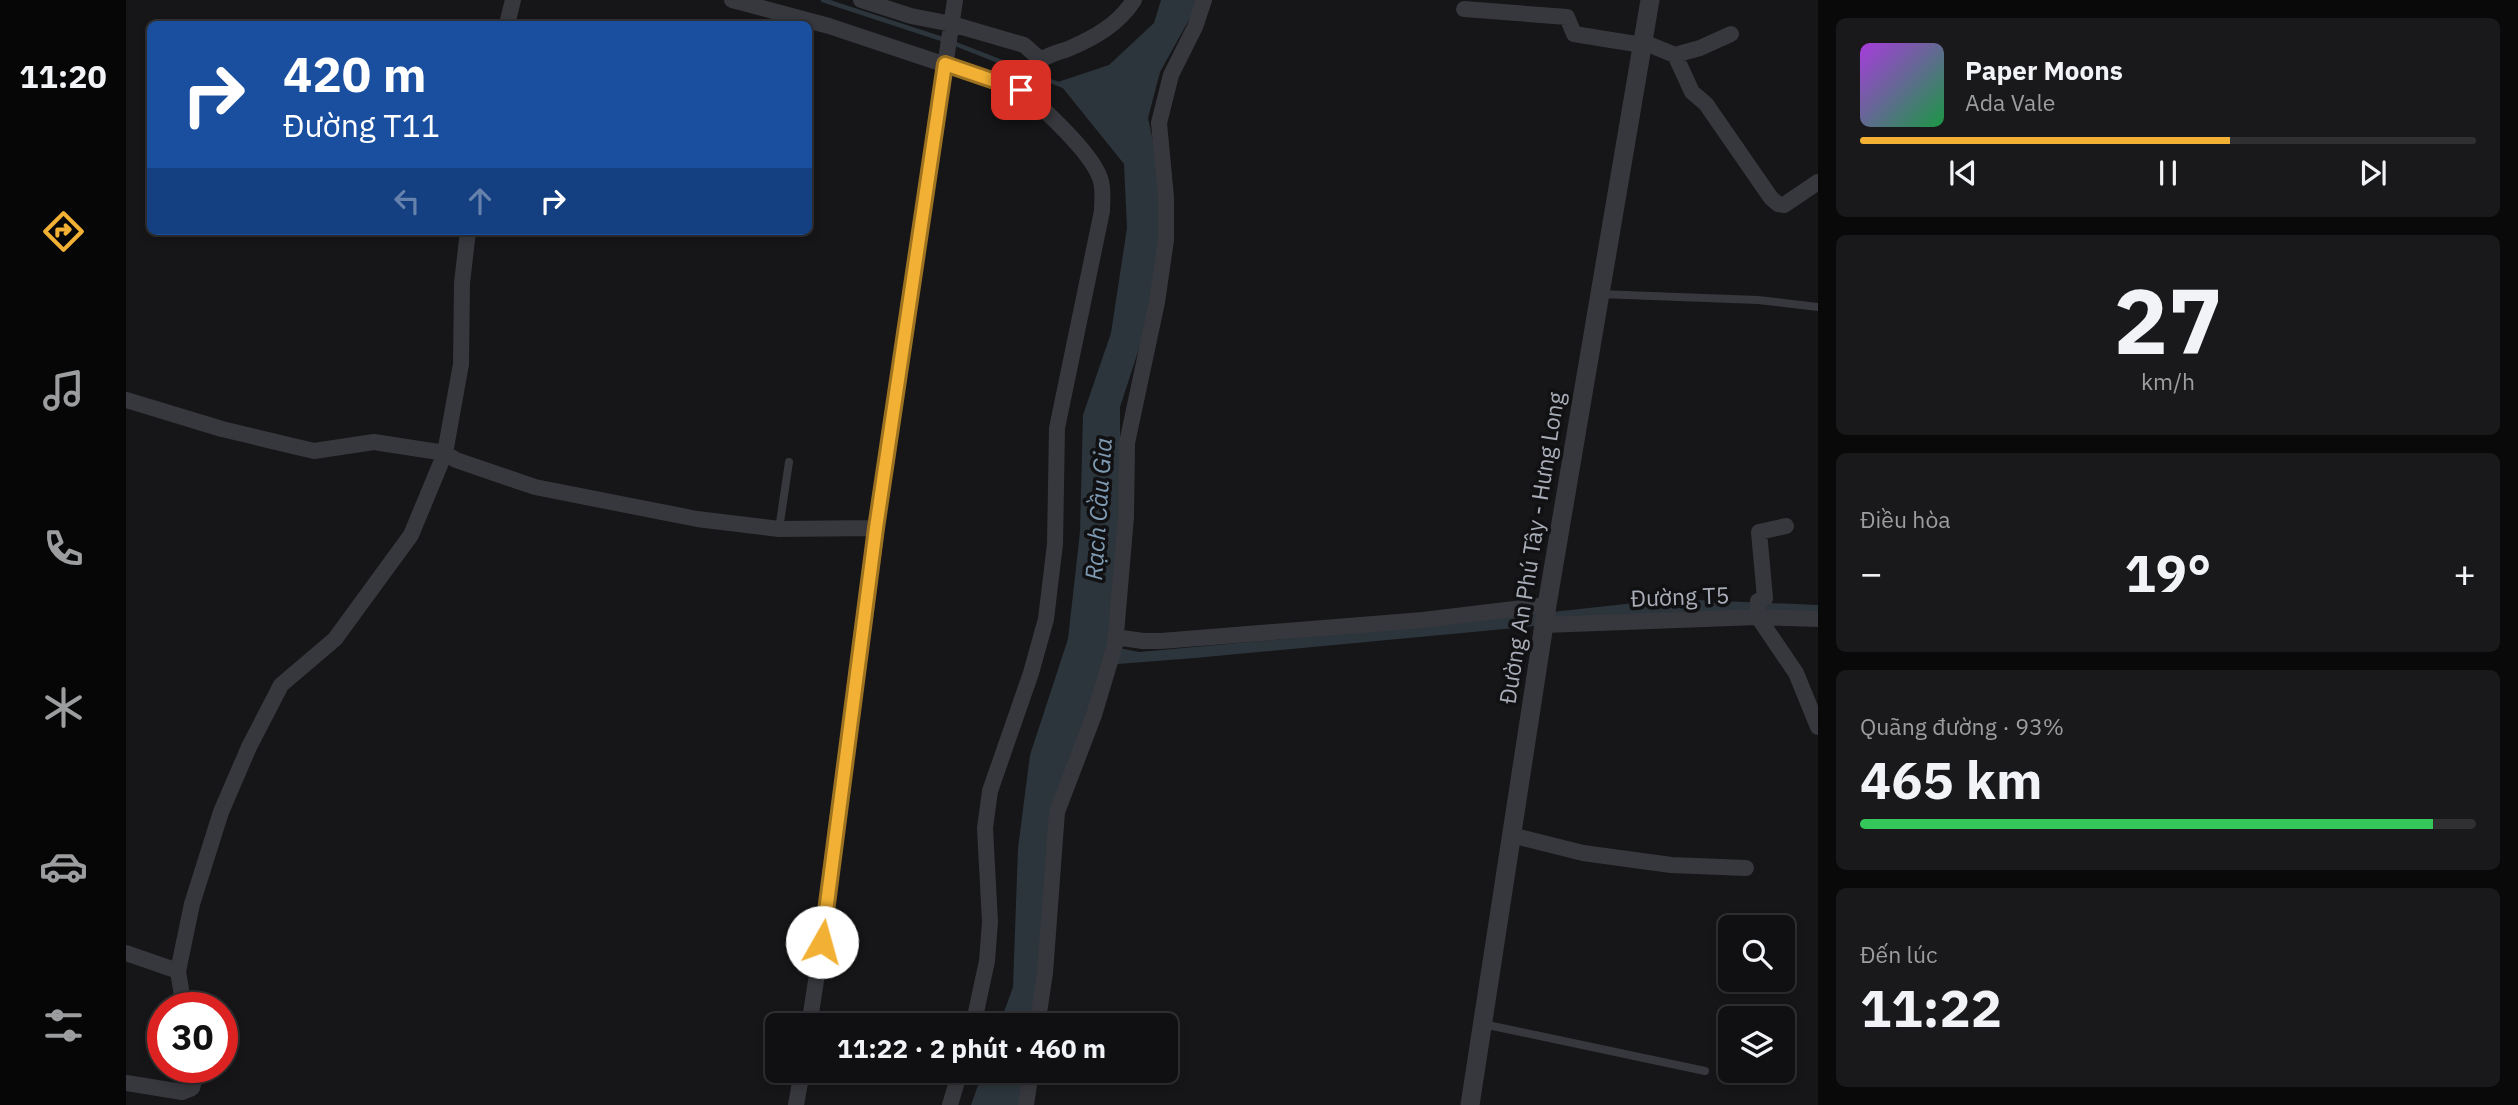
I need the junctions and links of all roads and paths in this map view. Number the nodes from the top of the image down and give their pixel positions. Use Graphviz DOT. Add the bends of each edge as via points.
graph roads {
  1 [pos="513,0"];
  2 [pos="732,0"];
  3 [pos="861,0"];
  4 [pos="956,0"];
  5 [pos="1134,0"];
  6 [pos="1205,0"];
  7 [pos="1650,0"];
  8 [pos="1464,9"];
  9 [pos="508,21"];
  10 [pos="810,21"];
  11 [pos="812,21"];
  12 [pos="952,24"];
  13 [pos="1731,34"];
  14 [pos="1642,44"];
  15 [pos="1675,55"];
  16 [pos="1041,60"];
  17 [pos="945,64"];
  18 [pos="1024,85"];
  19 [pos="1818,182"];
  20 [pos="467,235"];
  21 [pos="1599,295"];
  22 [pos="1818,307"];
  23 [pos="126,400"];
  24 [pos="445,453"];
  25 [pos="789,462"];
  26 [pos="1786,526"];
  27 [pos="876,528"];
  28 [pos="779,529"];
  29 [pos="1758,609"];
  30 [pos="1546,613"];
  31 [pos="1818,619"];
  32 [pos="1115,641"];
  33 [pos="1818,727"];
  34 [pos="1511,835"];
  35 [pos="1746,868"];
  36 [pos="126,953"];
  37 [pos="178,971"];
  38 [pos="181,992"];
  39 [pos="811,1013"];
  40 [pos="976,1013"];
  41 [pos="1039,1013"];
  42 [pos="1483,1024"];
  43 [pos="1705,1071"];
  44 [pos="126,1083"];
  45 [pos="193,1083"];
  46 [pos="800,1083"];
  47 [pos="956,1083"];
  48 [pos="1029,1083"];
  49 [pos="796,1105"];
  50 [pos="950,1105"];
  51 [pos="1026,1105"];
  52 [pos="1470,1105"];
  1 -- 9 [label="street"];
  2 -- 10 [label="street"];
  3 -- 12 [label="street"];
  4 -- 12 [label="street"];
  5 -- 16 [label="street" via="1108,28"];
  6 -- 32 [label="street" via="1171,75 1159,123 1166,240 1127,443"];
  7 -- 14 [label="street, Đường An Phú Tây - Hưng Long"];
  8 -- 14 [label="street" via="1567,17 1574,34"];
  11 -- 17 [label="street"];
  12 -- 16 [label="street" via="1024,45"];
  12 -- 17 [label="street"];
  13 -- 15 [label="street"];
  14 -- 15 [label="street"];
  14 -- 21 [label="street, Đường An Phú Tây - Hưng Long"];
  15 -- 19 [label="street" via="1692,92 1706,104 1778,204 1784,205"];
  16 -- 18 [label="street"];
  17 -- 18 [label="street"];
  17 -- 27 [label="street"];
  18 -- 40 [label="street" via="1093,163 1102,187 1102,211 1057,428 1055,544 1045,619 990,790 985,828 990,922"];
  20 -- 24 [label="street" via="461,283 461,364"];
  21 -- 22 [label="lane" via="1758,300"];
  21 -- 30 [label="street, Đường An Phú Tây - Hưng Long"];
  23 -- 24 [label="street" via="314,451 374,442"];
  24 -- 28 [label="street" via="536,487 696,519"];
  24 -- 37 [label="street" via="411,535 335,639 281,685 248,747 221,812 192,904"];
  25 -- 28 [label="lane"];
  26 -- 29 [label="street" via="1759,532 1765,598"];
  27 -- 28 [label="street"];
  27 -- 39 [label="street"];
  29 -- 30 [label="street, Đường T5"];
  29 -- 31 [label="street, Đường T5"];
  29 -- 33 [label="street" via="1796,673"];
  30 -- 32 [label="street, Đường T5"];
  30 -- 34 [label="street, Đường An Phú Tây - Hưng Long"];
  32 -- 41 [label="street" via="1094,715 1057,812"];
  34 -- 35 [label="street" via="1583,853"];
  34 -- 42 [label="street, Đường An Phú Tây - Hưng Long"];
  36 -- 37 [label="street"];
  37 -- 38 [label="street"];
  42 -- 43 [label="lane"];
  42 -- 52 [label="street, Đường An Phú Tây - Hưng Long"];
  44 -- 45 [label="street" via="182,1092"];
  46 -- 49 [label="street"];
  47 -- 50 [label="street"];
  48 -- 51 [label="street"];
}
